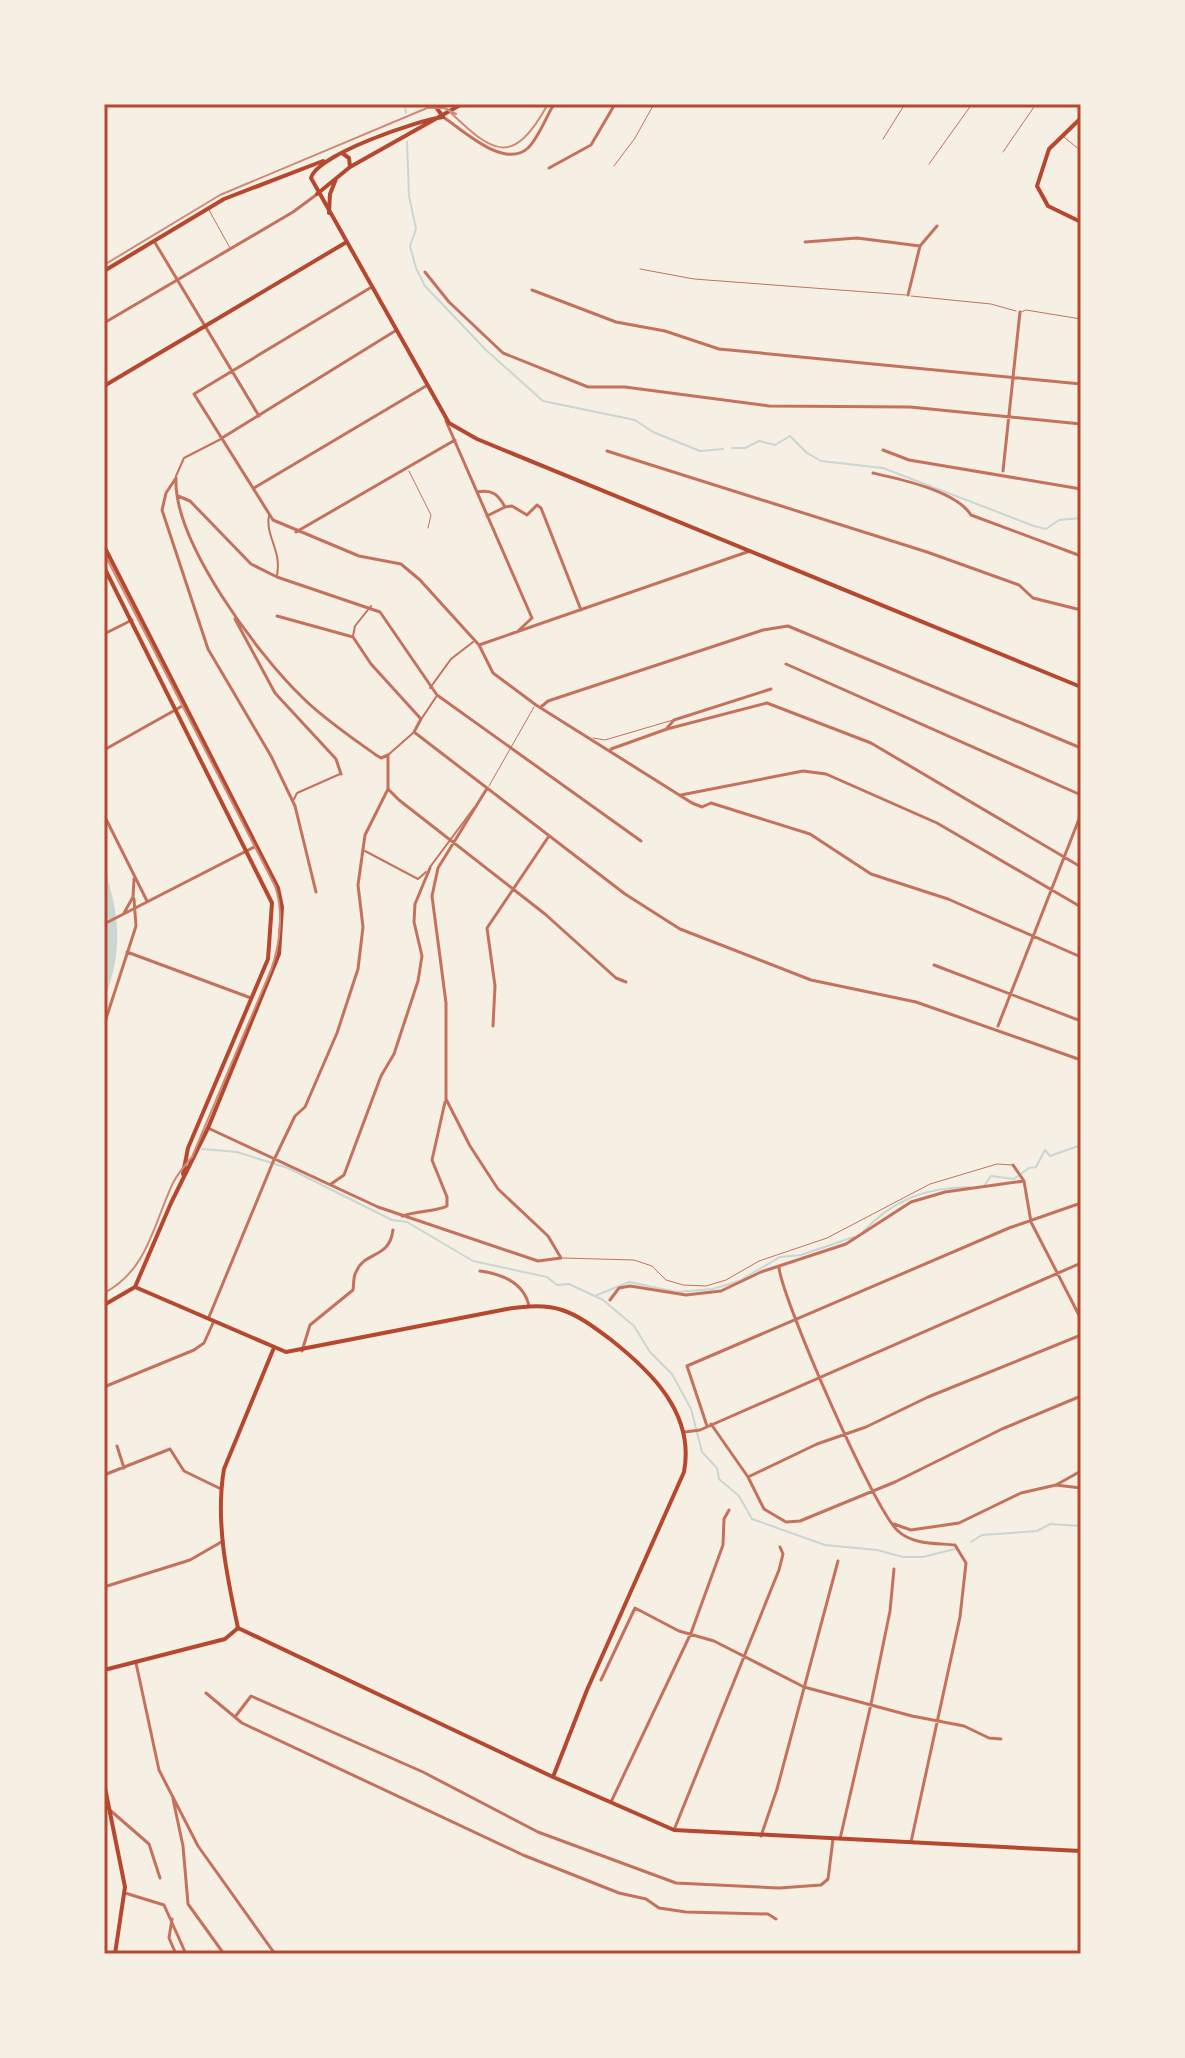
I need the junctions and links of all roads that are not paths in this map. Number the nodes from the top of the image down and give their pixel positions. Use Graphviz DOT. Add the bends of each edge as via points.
graph roads {
  1 [pos="434,104"];
  2 [pos="462,104"];
  3 [pos="554,104"];
  4 [pos="615,104"];
  5 [pos="654,104"];
  6 [pos="905,104"];
  7 [pos="972,104"];
  8 [pos="1036,104"];
  9 [pos="443,117"];
  10 [pos="1081,118"];
  11 [pos="1062,135"];
  12 [pos="883,139"];
  13 [pos="1081,151"];
  14 [pos="1003,152"];
  15 [pos="342,153"];
  16 [pos="323,161"];
  17 [pos="929,164"];
  18 [pos="614,166"];
  19 [pos="350,167"];
  20 [pos="549,168"];
  21 [pos="338,176"];
  22 [pos="323,186"];
  23 [pos="313,187"];
  24 [pos="317,194"];
  25 [pos="208,208"];
  26 [pos="329,215"];
  27 [pos="1081,222"];
  28 [pos="937,226"];
  29 [pos="153,240"];
  30 [pos="805,242"];
  31 [pos="345,243"];
  32 [pos="920,246"];
  33 [pos="230,249"];
  34 [pos="640,269"];
  35 [pos="104,271"];
  36 [pos="425,272"];
  37 [pos="177,280"];
  38 [pos="370,288"];
  39 [pos="532,290"];
  40 [pos="908,295"];
  41 [pos="1020,312"];
  42 [pos="1081,319"];
  43 [pos="104,323"];
  44 [pos="204,326"];
  45 [pos="395,331"];
  46 [pos="232,372"];
  47 [pos="1014,378"];
  48 [pos="1081,384"];
  49 [pos="104,386"];
  50 [pos="426,386"];
  51 [pos="442,413"];
  52 [pos="259,416"];
  53 [pos="1011,418"];
  54 [pos="1081,424"];
  55 [pos="222,438"];
  56 [pos="455,440"];
  57 [pos="883,450"];
  58 [pos="607,451"];
  59 [pos="408,469"];
  60 [pos="873,473"];
  61 [pos="1003,473"];
  62 [pos="176,478"];
  63 [pos="253,488"];
  64 [pos="1081,489"];
  65 [pos="477,492"];
  66 [pos="178,496"];
  67 [pos="505,507"];
  68 [pos="270,514"];
  69 [pos="487,516"];
  70 [pos="428,528"];
  71 [pos="296,532"];
  72 [pos="104,546"];
  73 [pos="752,550"];
  74 [pos="1081,556"];
  75 [pos="104,567"];
  76 [pos="277,577"];
  77 [pos="371,606"];
  78 [pos="581,610"];
  79 [pos="1081,610"];
  80 [pos="232,612"];
  81 [pos="277,616"];
  82 [pos="532,618"];
  83 [pos="132,620"];
  84 [pos="545,623"];
  85 [pos="517,632"];
  86 [pos="104,634"];
  87 [pos="353,637"];
  88 [pos="473,642"];
  89 [pos="479,645"];
  90 [pos="786,664"];
  91 [pos="1081,687"];
  92 [pos="430,688"];
  93 [pos="771,689"];
  94 [pos="437,695"];
  95 [pos="184,705"];
  96 [pos="536,705"];
  97 [pos="541,707"];
  98 [pos="177,709"];
  99 [pos="421,719"];
  100 [pos="674,720"];
  101 [pos="667,729"];
  102 [pos="414,732"];
  103 [pos="591,738"];
  104 [pos="1081,748"];
  105 [pos="510,749"];
  106 [pos="611,749"];
  107 [pos="104,750"];
  108 [pos="388,755"];
  109 [pos="341,774"];
  110 [pos="388,789"];
  111 [pos="486,790"];
  112 [pos="681,795"];
  113 [pos="1081,795"];
  114 [pos="292,803"];
  115 [pos="477,805"];
  116 [pos="1081,814"];
  117 [pos="104,815"];
  118 [pos="549,836"];
  119 [pos="450,838"];
  120 [pos="456,841"];
  121 [pos="641,841"];
  122 [pos="256,846"];
  123 [pos="248,851"];
  124 [pos="365,851"];
  125 [pos="1065,859"];
  126 [pos="1081,867"];
  127 [pos="430,868"];
  128 [pos="133,875"];
  129 [pos="512,888"];
  130 [pos="1052,891"];
  131 [pos="316,892"];
  132 [pos="133,897"];
  133 [pos="148,903"];
  134 [pos="1081,907"];
  135 [pos="137,908"];
  136 [pos="122,916"];
  137 [pos="104,924"];
  138 [pos="1033,939"];
  139 [pos="127,952"];
  140 [pos="1081,957"];
  141 [pos="934,965"];
  142 [pos="626,982"];
  143 [pos="1011,992"];
  144 [pos="251,998"];
  145 [pos="446,1003"];
  146 [pos="445,1020"];
  147 [pos="1081,1021"];
  148 [pos="104,1025"];
  149 [pos="493,1026"];
  150 [pos="997,1028"];
  151 [pos="1081,1060"];
  152 [pos="446,1099"];
  153 [pos="208,1128"];
  154 [pos="275,1160"];
  155 [pos="1013,1165"];
  156 [pos="183,1176"];
  157 [pos="1024,1181"];
  158 [pos="331,1184"];
  159 [pos="1081,1203"];
  160 [pos="402,1216"];
  161 [pos="1031,1222"];
  162 [pos="393,1230"];
  163 [pos="561,1258"];
  164 [pos="1081,1263"];
  165 [pos="779,1268"];
  166 [pos="480,1271"];
  167 [pos="1055,1274"];
  168 [pos="135,1287"];
  169 [pos="610,1300"];
  170 [pos="104,1305"];
  171 [pos="529,1306"];
  172 [pos="1081,1319"];
  173 [pos="797,1320"];
  174 [pos="210,1321"];
  175 [pos="1081,1335"];
  176 [pos="273,1349"];
  177 [pos="302,1351"];
  178 [pos="820,1376"];
  179 [pos="104,1387"];
  180 [pos="1081,1396"];
  181 [pos="709,1425"];
  182 [pos="685,1432"];
  183 [pos="848,1435"];
  184 [pos="117,1446"];
  185 [pos="124,1468"];
  186 [pos="1081,1471"];
  187 [pos="104,1475"];
  188 [pos="748,1477"];
  189 [pos="1056,1485"];
  190 [pos="1081,1488"];
  191 [pos="221,1489"];
  192 [pos="873,1490"];
  193 [pos="729,1510"];
  194 [pos="891,1523"];
  195 [pos="223,1541"];
  196 [pos="780,1547"];
  197 [pos="838,1561"];
  198 [pos="894,1569"];
  199 [pos="104,1587"];
  200 [pos="238,1628"];
  201 [pos="691,1633"];
  202 [pos="745,1655"];
  203 [pos="136,1663"];
  204 [pos="104,1670"];
  205 [pos="601,1680"];
  206 [pos="804,1687"];
  207 [pos="206,1693"];
  208 [pos="871,1704"];
  209 [pos="235,1717"];
  210 [pos="939,1719"];
  211 [pos="1001,1739"];
  212 [pos="553,1777"];
  213 [pos="104,1783"];
  214 [pos="171,1791"];
  215 [pos="611,1802"];
  216 [pos="111,1811"];
  217 [pos="674,1830"];
  218 [pos="761,1836"];
  219 [pos="833,1839"];
  220 [pos="840,1839"];
  221 [pos="911,1842"];
  222 [pos="1081,1851"];
  223 [pos="160,1878"];
  224 [pos="125,1893"];
  225 [pos="172,1919"];
  226 [pos="776,1919"];
  227 [pos="115,1954"];
  228 [pos="176,1954"];
  229 [pos="186,1954"];
  230 [pos="224,1954"];
  231 [pos="275,1954"];
  1 -- 9 [label="main road"];
  2 -- 9 [label="main road"];
  3 -- 9 [label="street" via="527,148 514,154 500,153"];
  4 -- 20 [label="street" via="591,145"];
  5 -- 18 [label="lane"];
  6 -- 12 [label="lane"];
  7 -- 17 [label="lane"];
  8 -- 14 [label="lane"];
  9 -- 15 [label="main road" via="417,121"];
  9 -- 19 [label="main road"];
  10 -- 11 [label="main road"];
  11 -- 13 [label="lane"];
  11 -- 27 [label="main road" via="1042,163 1037,186 1048,206"];
  15 -- 16 [label="main road"];
  15 -- 19 [label="main road"];
  16 -- 23 [label="main road" via="310,175"];
  16 -- 25 [label="main road"];
  19 -- 21 [label="main road"];
  21 -- 22 [label="main road"];
  21 -- 26 [label="main road"];
  22 -- 23 [label="main road"];
  22 -- 24 [label="main road"];
  23 -- 24 [label="main road"];
  24 -- 26 [label="main road"];
  24 -- 33 [label="street"];
  25 -- 29 [label="main road"];
  25 -- 33 [label="lane"];
  26 -- 31 [label="main road"];
  28 -- 32 [label="street"];
  29 -- 35 [label="main road"];
  29 -- 37 [label="street"];
  30 -- 32 [label="street" via="857,238"];
  31 -- 38 [label="main road"];
  31 -- 44 [label="main road"];
  32 -- 40 [label="street"];
  33 -- 37 [label="street"];
  34 -- 40 [label="lane" via="694,279"];
  36 -- 53 [label="street" via="503,353 588,387 769,406 910,407"];
  37 -- 43 [label="street"];
  37 -- 44 [label="street"];
  38 -- 45 [label="main road"];
  38 -- 46 [label="street"];
  39 -- 47 [label="street" via="616,322 719,349"];
  40 -- 41 [label="lane"];
  41 -- 42 [label="lane"];
  41 -- 47 [label="street"];
  44 -- 46 [label="street"];
  44 -- 49 [label="main road"];
  45 -- 50 [label="main road"];
  45 -- 52 [label="street"];
  46 -- 52 [label="street"];
  46 -- 55 [label="street" via="194,394"];
  47 -- 48 [label="street"];
  47 -- 53 [label="street"];
  50 -- 51 [label="main road"];
  50 -- 63 [label="street"];
  51 -- 56 [label="street"];
  51 -- 73 [label="main road" via="477,439"];
  52 -- 55 [label="street"];
  53 -- 54 [label="street"];
  53 -- 61 [label="street"];
  55 -- 62 [label="street" via="184,458"];
  55 -- 63 [label="street"];
  56 -- 59 [label="street"];
  56 -- 65 [label="street"];
  57 -- 61 [label="street" via="909,460"];
  58 -- 79 [label="street" via="927,552 1019,585 1033,598"];
  59 -- 70 [label="lane" via="431,515"];
  59 -- 71 [label="street"];
  60 -- 74 [label="street" via="963,503 971,515"];
  61 -- 64 [label="street"];
  62 -- 66 [label="street"];
  62 -- 114 [label="street" via="162,510 195,619"];
  63 -- 68 [label="street"];
  65 -- 67 [label="street" via="498,495"];
  65 -- 69 [label="street"];
  66 -- 76 [label="street" via="190,501 251,564"];
  66 -- 80 [label="street" via="204,567"];
  67 -- 69 [label="street"];
  67 -- 78 [label="street" via="527,515 537,505 541,508"];
  68 -- 71 [label="street"];
  68 -- 76 [label="street" via="268,525 279,556"];
  69 -- 82 [label="street"];
  71 -- 88 [label="street" via="359,556 401,564"];
  72 -- 95 [label="main road"];
  73 -- 78 [label="street"];
  73 -- 91 [label="main road"];
  75 -- 83 [label="main road"];
  76 -- 77 [label="street"];
  77 -- 87 [label="street"];
  77 -- 92 [label="street"];
  78 -- 84 [label="street"];
  80 -- 108 [label="street" via="305,701 376,755"];
  80 -- 109 [label="street" via="275,693 336,759"];
  81 -- 87 [label="street"];
  82 -- 84 [label="street"];
  82 -- 85 [label="street"];
  83 -- 86 [label="street"];
  83 -- 98 [label="main road"];
  84 -- 85 [label="street"];
  85 -- 89 [label="street"];
  87 -- 99 [label="street"];
  88 -- 89 [label="street"];
  88 -- 92 [label="street" via="451,659"];
  89 -- 96 [label="street" via="493,673"];
  90 -- 113 [label="street"];
  92 -- 94 [label="street"];
  93 -- 100 [label="street"];
  94 -- 99 [label="street"];
  94 -- 105 [label="street"];
  95 -- 98 [label="street"];
  95 -- 122 [label="main road"];
  96 -- 97 [label="street"];
  96 -- 105 [label="lane"];
  97 -- 103 [label="street"];
  97 -- 104 [label="street" via="763,630 799,628"];
  98 -- 107 [label="street"];
  98 -- 123 [label="main road"];
  99 -- 102 [label="street"];
  100 -- 101 [label="street"];
  100 -- 103 [label="lane" via="605,740"];
  101 -- 106 [label="street"];
  101 -- 125 [label="street" via="767,703 871,743"];
  102 -- 108 [label="street"];
  102 -- 111 [label="street"];
  103 -- 106 [label="street"];
  105 -- 111 [label="lane"];
  105 -- 121 [label="street"];
  106 -- 112 [label="street"];
  108 -- 110 [label="street"];
  109 -- 114 [label="street" via="297,793"];
  110 -- 119 [label="street"];
  110 -- 124 [label="street" via="365,835"];
  111 -- 115 [label="street"];
  111 -- 118 [label="street"];
  112 -- 130 [label="street" via="803,771 826,774 937,823"];
  112 -- 138 [label="street" via="702,807 711,803 810,834 871,874 948,899"];
  114 -- 131 [label="street"];
  115 -- 119 [label="street"];
  115 -- 120 [label="street"];
  116 -- 125 [label="street"];
  117 -- 128 [label="street"];
  118 -- 129 [label="street"];
  118 -- 150 [label="street" via="680,929 811,980 916,1002"];
  119 -- 120 [label="street"];
  119 -- 127 [label="street"];
  120 -- 129 [label="street"];
  120 -- 145 [label="street" via="438,868 432,896"];
  122 -- 123 [label="street"];
  122 -- 153 [label="main road" via="281,898 279,954"];
  123 -- 133 [label="street"];
  123 -- 144 [label="main road" via="272,903 268,959"];
  124 -- 127 [label="street" via="418,879"];
  124 -- 154 [label="street" via="358,885 363,927 358,969 305,1107 295,1116"];
  125 -- 126 [label="street"];
  125 -- 130 [label="street"];
  127 -- 158 [label="street" via="415,904 422,956 418,981 344,1175"];
  128 -- 132 [label="street"];
  128 -- 133 [label="street"];
  129 -- 142 [label="street"];
  129 -- 149 [label="street" via="487,928 495,986"];
  130 -- 134 [label="street"];
  130 -- 138 [label="street"];
  132 -- 135 [label="street"];
  132 -- 136 [label="street"];
  133 -- 135 [label="street"];
  135 -- 136 [label="street"];
  135 -- 139 [label="street"];
  136 -- 137 [label="street"];
  138 -- 140 [label="street"];
  138 -- 143 [label="street"];
  139 -- 144 [label="street"];
  139 -- 148 [label="street"];
  141 -- 143 [label="street"];
  143 -- 147 [label="street"];
  143 -- 150 [label="street"];
  144 -- 156 [label="main road" via="188,1148"];
  145 -- 146 [label="street"];
  145 -- 152 [label="street"];
  150 -- 151 [label="street"];
  152 -- 160 [label="street" via="432,1160 447,1206"];
  152 -- 163 [label="street" via="498,1189 548,1236"];
  153 -- 154 [label="street"];
  153 -- 156 [label="main road"];
  154 -- 158 [label="street"];
  154 -- 174 [label="street"];
  155 -- 157 [label="street"];
  155 -- 163 [label="lane" via="997,1164 930,1184 827,1238 706,1286 666,1280 652,1266 634,1260"];
  156 -- 168 [label="main road"];
  157 -- 161 [label="street"];
  157 -- 165 [label="street" via="911,1202 846,1244"];
  158 -- 160 [label="street"];
  159 -- 161 [label="street"];
  160 -- 163 [label="street" via="538,1261"];
  161 -- 167 [label="street"];
  161 -- 173 [label="street"];
  162 -- 177 [label="street" via="383,1252 354,1273 353,1290 310,1325"];
  164 -- 167 [label="street"];
  165 -- 169 [label="street" via="721,1291 686,1295 630,1286 619,1288"];
  165 -- 173 [label="street"];
  166 -- 171 [label="street" via="520,1287"];
  167 -- 172 [label="street"];
  167 -- 178 [label="street"];
  168 -- 170 [label="main road"];
  168 -- 174 [label="main road"];
  171 -- 177 [label="main road"];
  171 -- 182 [label="main road" via="573,1314 633,1358 666,1395"];
  173 -- 178 [label="street"];
  173 -- 181 [label="street" via="687,1366"];
  174 -- 176 [label="main road"];
  174 -- 179 [label="street" via="204,1343 194,1350"];
  175 -- 183 [label="street"];
  176 -- 177 [label="main road"];
  176 -- 191 [label="main road" via="224,1469"];
  178 -- 181 [label="street"];
  178 -- 183 [label="street"];
  180 -- 192 [label="street"];
  181 -- 182 [label="street"];
  181 -- 188 [label="street"];
  182 -- 212 [label="main road" via="679,1487"];
  183 -- 188 [label="street"];
  183 -- 192 [label="street"];
  184 -- 185 [label="street"];
  185 -- 187 [label="street"];
  185 -- 191 [label="street" via="170,1449 184,1471"];
  186 -- 189 [label="street"];
  188 -- 192 [label="street" via="764,1509 786,1522"];
  189 -- 190 [label="street"];
  189 -- 194 [label="street" via="1021,1493 959,1523 911,1530"];
  191 -- 195 [label="main road"];
  192 -- 194 [label="street"];
  193 -- 201 [label="street" via="723,1545"];
  194 -- 210 [label="street" via="909,1539 957,1547 966,1563"];
  195 -- 199 [label="street" via="190,1560"];
  195 -- 200 [label="main road"];
  196 -- 202 [label="street" via="779,1570"];
  197 -- 206 [label="street"];
  198 -- 208 [label="street"];
  200 -- 203 [label="main road" via="225,1639"];
  200 -- 212 [label="main road"];
  201 -- 202 [label="street"];
  201 -- 205 [label="street" via="633,1609"];
  201 -- 215 [label="street"];
  202 -- 206 [label="street"];
  202 -- 217 [label="street"];
  203 -- 204 [label="main road"];
  203 -- 214 [label="street" via="159,1770"];
  206 -- 208 [label="street"];
  206 -- 218 [label="street"];
  207 -- 209 [label="street"];
  208 -- 210 [label="street"];
  208 -- 220 [label="street"];
  209 -- 219 [label="street" via="251,1696 423,1772 538,1832 676,1883 821,1885 828,1879"];
  209 -- 226 [label="street" via="523,1855 659,1908 768,1914"];
  210 -- 211 [label="street"];
  210 -- 221 [label="street"];
  212 -- 215 [label="main road"];
  213 -- 216 [label="main road"];
  214 -- 230 [label="street" via="188,1904"];
  214 -- 231 [label="street" via="198,1846"];
  215 -- 217 [label="main road"];
  216 -- 223 [label="street" via="149,1844"];
  216 -- 224 [label="main road"];
  217 -- 218 [label="main road"];
  218 -- 219 [label="main road"];
  219 -- 220 [label="main road"];
  220 -- 221 [label="main road"];
  221 -- 222 [label="main road"];
  224 -- 225 [label="street" via="164,1905"];
  224 -- 227 [label="main road"];
  225 -- 228 [label="street" via="169,1938"];
  225 -- 229 [label="street"];
}
